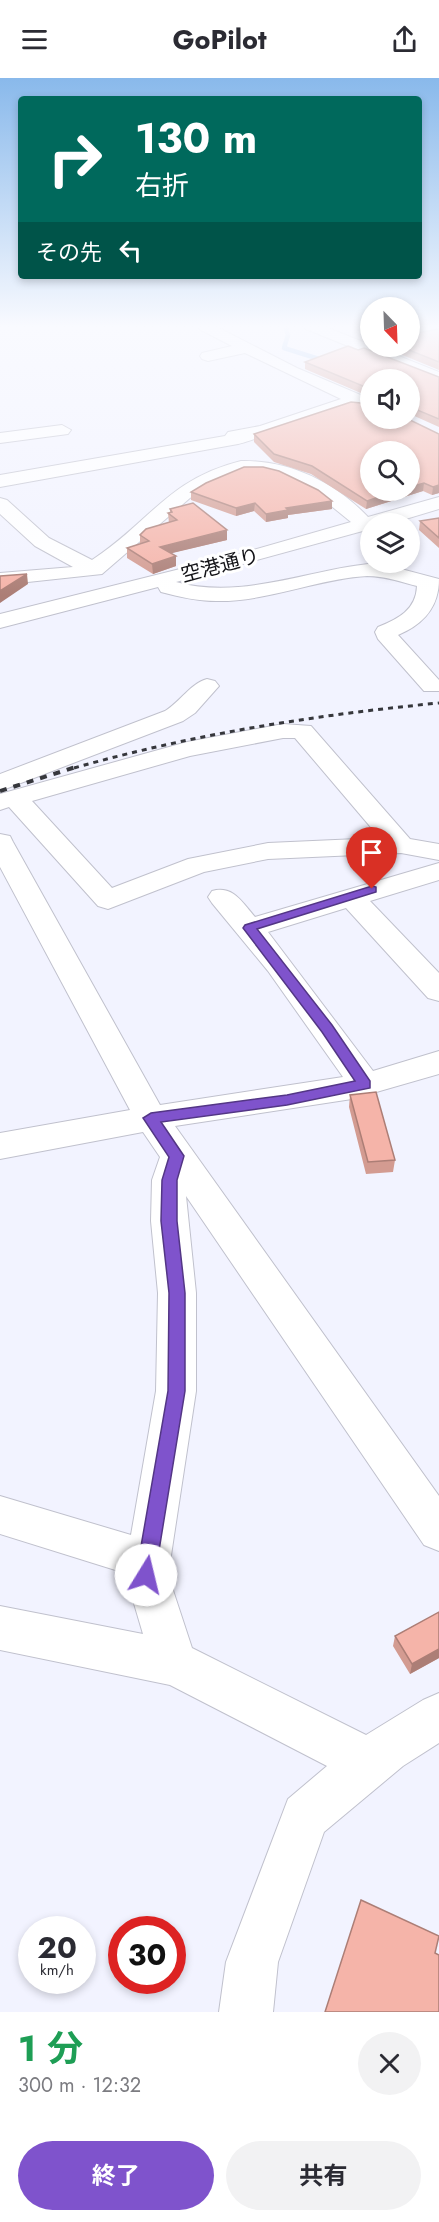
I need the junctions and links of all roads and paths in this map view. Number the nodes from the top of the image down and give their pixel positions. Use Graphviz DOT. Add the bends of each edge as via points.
graph roads {
  1 [pos="314,416"];
  2 [pos="62,430"];
  3 [pos="231,433"];
  4 [pos="0,438"];
  5 [pos="276,468"];
  6 [pos="0,482"];
  7 [pos="439,503"];
  8 [pos="0,504"];
  9 [pos="439,511"];
  10 [pos="413,513"];
  11 [pos="420,517"];
  12 [pos="360,521"];
  13 [pos="10,526"];
  14 [pos="360,532"];
  15 [pos="360,533"];
  16 [pos="93,568"];
  17 [pos="420,577"];
  18 [pos="0,579"];
  19 [pos="169,587"];
  20 [pos="126,590"];
  21 [pos="0,621"];
  22 [pos="0,630"];
  23 [pos="439,660"];
  24 [pos="413,665"];
  25 [pos="207,686"];
  26 [pos="432,686"];
  27 [pos="5,794"];
  28 [pos="0,842"];
  29 [pos="401,844"];
  30 [pos="439,852"];
  31 [pos="439,871"];
  32 [pos="350,896"];
  33 [pos="222,897"];
  34 [pos="249,928"];
  35 [pos="439,991"];
  36 [pos="439,1062"];
  37 [pos="365,1084"];
  38 [pos="151,1118"];
  39 [pos="0,1146"];
  40 [pos="177,1156"];
  41 [pos="0,1515"];
  42 [pos="439,1531"];
  43 [pos="148,1560"];
  44 [pos="0,1629"];
  45 [pos="175,1663"];
  46 [pos="439,1716"];
  47 [pos="370,1763"];
  48 [pos="246,2012"];
  1 -- 3 [label="street" via="263,431"];
  2 -- 4 [label="street"];
  3 -- 5 [label="street"];
  3 -- 6 [label="street"];
  5 -- 12 [label="street" via="294,473 340,500"];
  5 -- 16 [label="street" via="251,465 208,476 185,490"];
  7 -- 10 [label="street, 空港通り"];
  8 -- 13 [label="street"];
  9 -- 11 [label="street"];
  13 -- 16 [label="street"];
  14 -- 20 [label="street, 空港通り"];
  15 -- 19 [label="street, 空港通り"];
  16 -- 18 [label="street"];
  16 -- 20 [label="street"];
  17 -- 19 [label="street" via="368,570 238,593 195,595"];
  17 -- 24 [label="street" via="427,601 419,614 386,632"];
  19 -- 22 [label="street, 空港通り"];
  20 -- 21 [label="street, 空港通り"];
  23 -- 24 [label="street"];
  24 -- 26 [label="street"];
  25 -- 27 [label="street" via="174,716 63,756"];
  27 -- 29 [label="street" via="108,900 159,878 232,857"];
  27 -- 29 [label="street" via="187,749 302,731"];
  28 -- 38 [label="street"];
  29 -- 30 [label="street"];
  31 -- 32 [label="street"];
  32 -- 34 [label="street"];
  32 -- 35 [label="street"];
  33 -- 34 [label="street"];
  34 -- 37 [label="street"];
  36 -- 37 [label="street"];
  37 -- 38 [label="street" via="287,1100"];
  38 -- 39 [label="street"];
  38 -- 40 [label="street"];
  40 -- 42 [label="street"];
  40 -- 43 [label="street" via="169,1180 169,1221 177,1293 177,1391"];
  41 -- 43 [label="street"];
  43 -- 45 [label="street" via="146,1575"];
  44 -- 45 [label="street"];
  45 -- 47 [label="street"];
  46 -- 47 [label="street"];
  47 -- 48 [label="street" via="305,1816 252,1962"];
}
